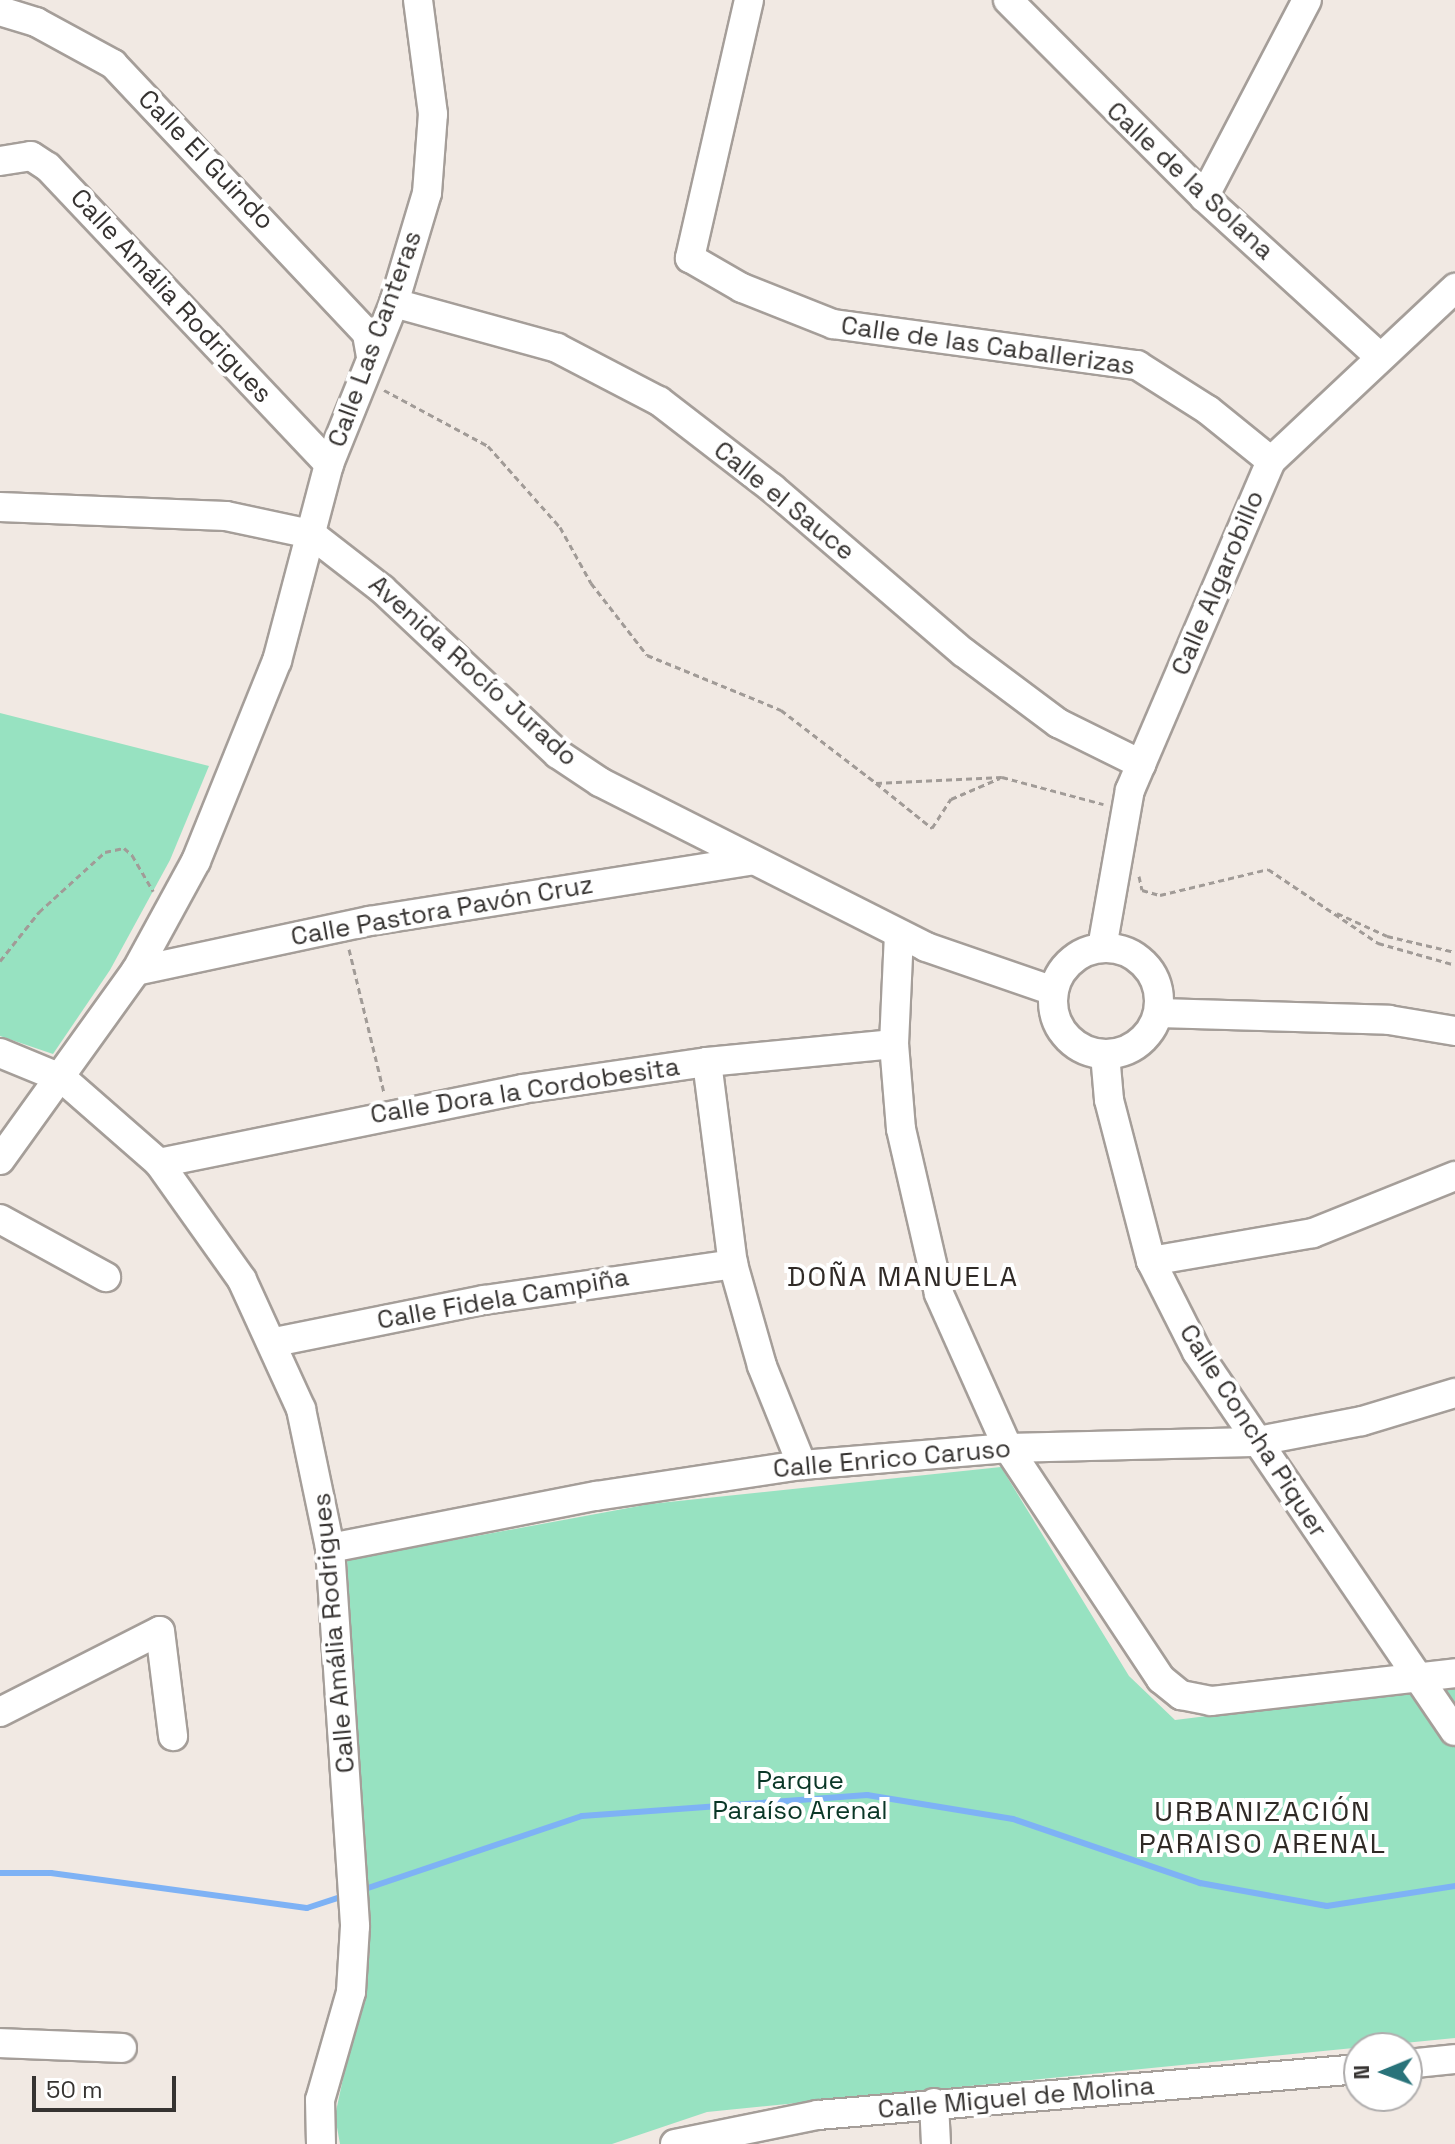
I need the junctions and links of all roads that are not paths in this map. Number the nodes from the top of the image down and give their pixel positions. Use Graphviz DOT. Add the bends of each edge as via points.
graph roads {
  1 [pos="418,0"];
  2 [pos="749,0"];
  3 [pos="1008,0"];
  4 [pos="1307,0"];
  5 [pos="0,11"];
  6 [pos="39,11"];
  7 [pos="0,161"];
  8 [pos="1204,197"];
  9 [pos="1455,288"];
  10 [pos="394,303"];
  11 [pos="371,356"];
  12 [pos="1379,356"];
  13 [pos="1271,461"];
  14 [pos="329,464"];
  15 [pos="0,507"];
  16 [pos="311,534"];
  17 [pos="1141,764"];
  18 [pos="749,861"];
  19 [pos="899,934"];
  20 [pos="1102,948"];
  21 [pos="136,971"];
  22 [pos="1054,991"];
  23 [pos="1159,1013"];
  24 [pos="1455,1031"];
  25 [pos="894,1044"];
  26 [pos="0,1053"];
  27 [pos="1105,1054"];
  28 [pos="707,1062"];
  29 [pos="63,1079"];
  30 [pos="0,1160"];
  31 [pos="159,1163"];
  32 [pos="1455,1176"];
  33 [pos="0,1219"];
  34 [pos="1151,1261"];
  35 [pos="733,1264"];
  36 [pos="106,1277"];
  37 [pos="275,1342"];
  38 [pos="1455,1393"];
  39 [pos="1253,1442"];
  40 [pos="1008,1448"];
  41 [pos="802,1465"];
  42 [pos="330,1548"];
  43 [pos="1455,1673"];
  44 [pos="1419,1679"];
  45 [pos="0,1712"];
  46 [pos="1455,1731"];
  47 [pos="173,1736"];
  48 [pos="0,2043"];
  49 [pos="122,2048"];
  50 [pos="1455,2059"];
  51 [pos="1423,2062"];
  52 [pos="1343,2070"];
  53 [pos="934,2103"];
  54 [pos="321,2144"];
  55 [pos="675,2144"];
  56 [pos="936,2144"];
  1 -- 10 [label="street, Calle Las Canteras" via="433,114 427,193"];
  2 -- 13 [label="street, Calle de las Caballerizas" via="690,258 742,288 833,324 1137,365"];
  3 -- 8 [label="street, Calle de la Solana"];
  4 -- 8 [label="street"];
  5 -- 6 [label="street, Calle El Guindo"];
  6 -- 11 [label="street, Calle El Guindo" via="113,64 197,147 367,334"];
  7 -- 14 [label="street, Calle Amália Rodrigues" via="31,156 48,167"];
  8 -- 12 [label="street, Calle de la Solana"];
  9 -- 12 [label="street, Calle Algarobillo"];
  10 -- 11 [label="street, Calle Las Canteras"];
  10 -- 17 [label="street, Calle el Sauce" via="557,348 659,401 772,488 963,652 1058,723"];
  11 -- 14 [label="street, Calle Las Canteras"];
  12 -- 13 [label="street, Calle Algarobillo"];
  13 -- 17 [label="street, Calle Algarobillo"];
  14 -- 16 [label="street, Calle Las Canteras"];
  15 -- 16 [label="street, Avenida Rocío Jurado" via="226,516"];
  16 -- 18 [label="street, Avenida Rocío Jurado" via="382,589 558,754 645,809"];
  16 -- 21 [label="street, Calle Las Canteras" via="277,661 238,769"];
  17 -- 20 [label="street, Calle Algarobillo"];
  18 -- 19 [label="street, Avenida Rocío Jurado"];
  18 -- 21 [label="street, Calle Pastora Pavón Cruz" via="344,927"];
  19 -- 22 [label="street, Avenida Rocío Jurado"];
  19 -- 25 [label="street"];
  20 -- 22 [label="street" via="1080,955 1063,970"];
  20 -- 23 [label="street" via="1121,950 1151,971"];
  21 -- 29 [label="street, Calle Las Canteras"];
  22 -- 27 [label="street" via="1054,1009 1065,1034 1087,1051"];
  23 -- 24 [label="street" via="1389,1020"];
  23 -- 27 [label="street" via="1141,1042"];
  25 -- 28 [label="street, Calle Dora la Cordobesita"];
  25 -- 40 [label="street" via="901,1129 923,1239 970,1373"];
  26 -- 29 [label="street, Calle Amália Rodrigues"];
  27 -- 34 [label="street, Calle Concha Piquer" via="1109,1100"];
  28 -- 31 [label="street, Calle Dora la Cordobesita" via="389,1112"];
  28 -- 35 [label="street"];
  29 -- 30 [label="street, Calle Las Canteras"];
  29 -- 31 [label="street, Calle Amália Rodrigues"];
  31 -- 37 [label="street, Calle Amália Rodrigues" via="242,1280"];
  32 -- 34 [label="street" via="1313,1233"];
  33 -- 36 [label="street"];
  34 -- 39 [label="street, Calle Concha Piquer" via="1197,1352"];
  35 -- 37 [label="street, Calle Fidela Campiña" via="484,1300"];
  35 -- 41 [label="street" via="762,1366"];
  37 -- 42 [label="street, Calle Amália Rodrigues" via="320,1478"];
  38 -- 39 [label="street, Calle Enrico Caruso" via="1362,1421"];
  39 -- 40 [label="street, Calle Enrico Caruso"];
  39 -- 44 [label="street, Calle Concha Piquer"];
  40 -- 41 [label="street, Calle Enrico Caruso"];
  40 -- 44 [label="street" via="1161,1679 1181,1695 1246,1699"];
  41 -- 42 [label="street, Calle Enrico Caruso"];
  42 -- 54 [label="street, Calle Amália Rodrigues" via="355,1926 351,1992 320,2100"];
  43 -- 44 [label="street"];
  44 -- 46 [label="street, Calle Concha Piquer"];
  45 -- 47 [label="street" via="160,1631"];
  48 -- 49 [label="street"];
  50 -- 51 [label="street"];
  52 -- 53 [label="street, Calle Miguel de Molina"];
  53 -- 55 [label="street, Calle Miguel de Molina" via="818,2115"];
  53 -- 56 [label="street"];
}
